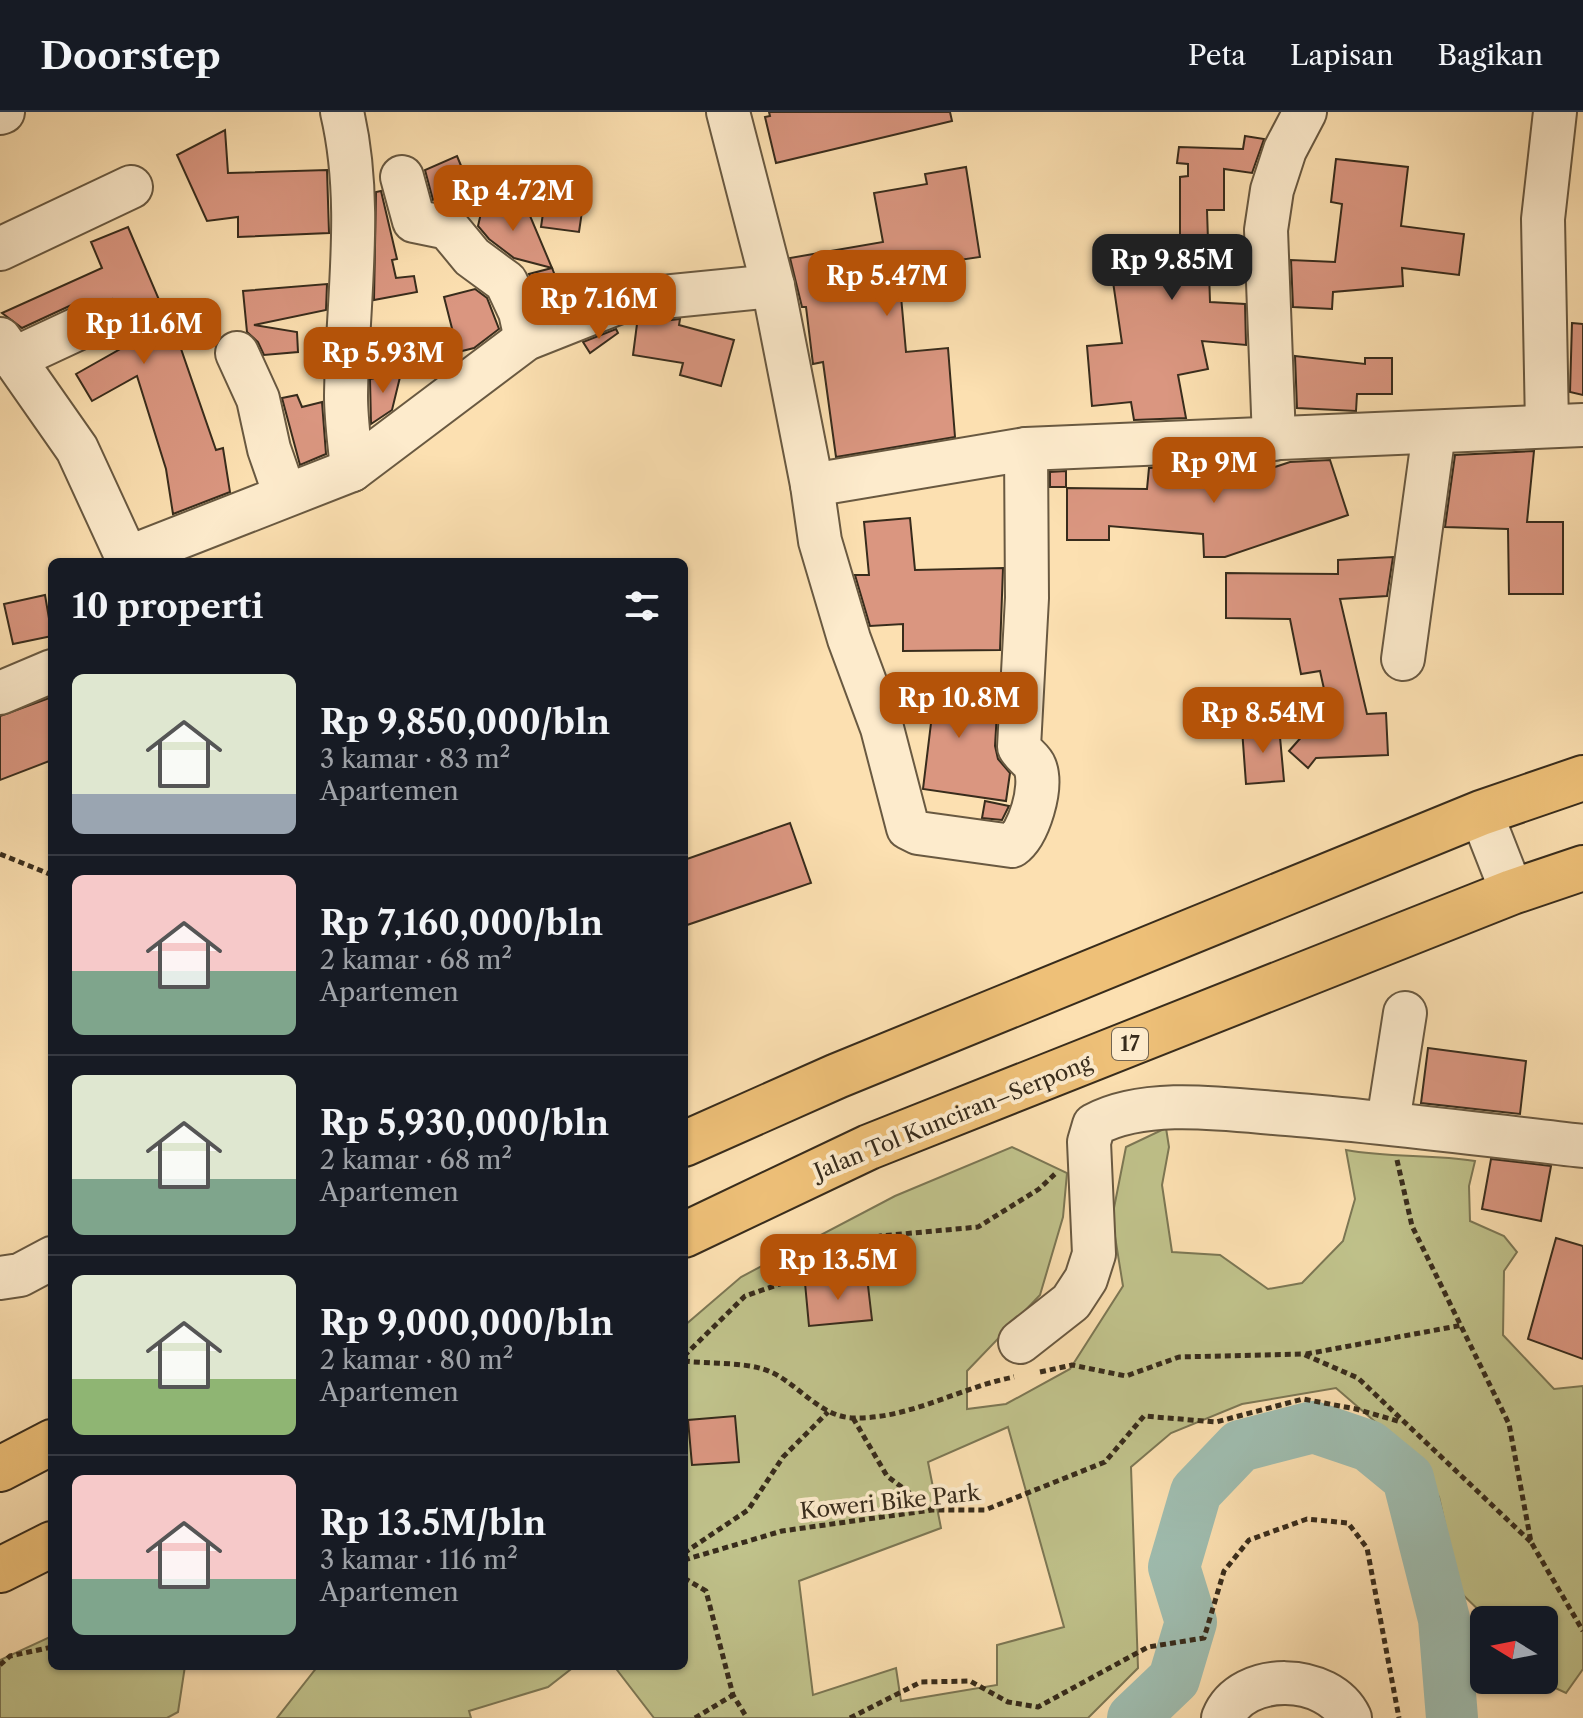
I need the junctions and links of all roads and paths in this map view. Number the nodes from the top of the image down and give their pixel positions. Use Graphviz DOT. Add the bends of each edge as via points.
graph roads {
  1 [pos="342,112"];
  2 [pos="728,112"];
  3 [pos="1305,112"];
  4 [pos="1555,112"];
  5 [pos="402,177"];
  6 [pos="131,187"];
  7 [pos="0,249"];
  8 [pos="773,286"];
  9 [pos="88,324"];
  10 [pos="526,339"];
  11 [pos="7,349"];
  12 [pos="237,353"];
  13 [pos="1565,425"];
  14 [pos="1434,432"];
  15 [pos="1274,439"];
  16 [pos="1026,449"];
  17 [pos="352,470"];
  18 [pos="812,485"];
  19 [pos="285,495"];
  20 [pos="127,558"];
  21 [pos="133,558"];
  22 [pos="1403,659"];
  23 [pos="48,673"];
  24 [pos="0,693"];
  25 [pos="1583,778"];
  26 [pos="1481,813"];
  27 [pos="0,854"];
  28 [pos="1583,868"];
  29 [pos="48,873"];
  30 [pos="1512,892"];
  31 [pos="1405,1013"];
  32 [pos="1388,1122"];
  33 [pos="688,1142"];
  34 [pos="1089,1142"];
  35 [pos="1583,1146"];
  36 [pos="688,1233"];
  37 [pos="48,1260"];
  38 [pos="0,1278"];
  39 [pos="1463,1325"];
  40 [pos="1303,1354"];
  41 [pos="688,1355"];
  42 [pos="688,1360"];
  43 [pos="1023,1364"];
  44 [pos="828,1412"];
  45 [pos="853,1418"];
  46 [pos="1404,1424"];
  47 [pos="48,1444"];
  48 [pos="0,1469"];
  49 [pos="932,1510"];
  50 [pos="1531,1542"];
  51 [pos="48,1546"];
  52 [pos="688,1550"];
  53 [pos="688,1559"];
  54 [pos="0,1570"];
  55 [pos="688,1580"];
  56 [pos="1583,1631"];
  57 [pos="48,1648"];
  58 [pos="0,1665"];
  59 [pos="733,1695"];
  60 [pos="695,1718"];
  61 [pos="747,1718"];
  62 [pos="850,1718"];
  63 [pos="1223,1718"];
  64 [pos="1350,1718"];
  65 [pos="1399,1718"];
  1 -- 17 [label="street" via="354,271 346,397"];
  2 -- 8 [label="street"];
  3 -- 15 [label="street" via="1285,150 1266,230"];
  4 -- 13 [label="street" via="1543,219"];
  5 -- 10 [label="street" via="414,221 448,228 472,257 506,282"];
  6 -- 7 [label="street"];
  8 -- 10 [label="street" via="622,301"];
  8 -- 18 [label="street"];
  9 -- 11 [label="street"];
  10 -- 17 [label="street"];
  11 -- 20 [label="street" via="77,449"];
  12 -- 19 [label="street" via="258,399"];
  13 -- 14 [label="street"];
  14 -- 15 [label="street"];
  14 -- 22 [label="street"];
  15 -- 16 [label="street"];
  16 -- 18 [label="street"];
  16 -- 18 [label="street" via="1027,598 1019,747 1034,762 1037,774 1028,820 1012,846 908,828 882,728 820,541"];
  17 -- 19 [label="street"];
  19 -- 21 [label="street"];
  23 -- 24 [label="street"];
  25 -- 26 [label="highway"];
  26 -- 30 [label="street"];
  26 -- 33 [label="highway" via="837,1076"];
  27 -- 29 [label="path"];
  28 -- 30 [label="highway, Jalan Tol Kunciran–Serpong / 17"];
  30 -- 36 [label="highway, Jalan Tol Kunciran–Serpong / 17" via="869,1147"];
  31 -- 32 [label="street"];
  32 -- 34 [label="street" via="1188,1107 1102,1120 1094,1125"];
  32 -- 35 [label="street"];
  32 -- 39 [label="path" via="1412,1226"];
  34 -- 41 [label="path" via="1039,1189 978,1227 880,1236 826,1268 745,1296"];
  34 -- 43 [label="street" via="1094,1254 1086,1279"];
  37 -- 38 [label="street" via="20,1275"];
  39 -- 40 [label="path"];
  39 -- 50 [label="path" via="1509,1424"];
  40 -- 43 [label="path, Koweri Bike Park" via="1179,1357 1126,1376 1072,1365"];
  40 -- 46 [label="path, Koweri Bike Park" via="1358,1378"];
  42 -- 44 [label="path" via="765,1370"];
  43 -- 45 [label="path" via="918,1408"];
  44 -- 45 [label="path"];
  44 -- 52 [label="path" via="783,1457 748,1510"];
  45 -- 49 [label="path" via="887,1476"];
  46 -- 49 [label="path, Koweri Bike Park" via="1303,1399 1216,1422 1144,1416 1105,1462 985,1510"];
  46 -- 50 [label="path, Koweri Bike Park"];
  47 -- 48 [label="highway"];
  49 -- 53 [label="path, Koweri Bike Park" via="782,1531"];
  50 -- 56 [label="path"];
  51 -- 54 [label="highway"];
  55 -- 59 [label="path" via="706,1591"];
  57 -- 58 [label="path" via="10,1656"];
  59 -- 60 [label="path"];
  59 -- 61 [label="path"];
  62 -- 65 [label="path" via="921,1682 970,1681 1008,1702 1038,1707 1148,1647 1204,1638 1224,1571 1249,1540 1307,1519 1348,1523 1367,1548"];
  63 -- 64 [label="street" via="1249,1689 1295,1683 1329,1693"];
}
